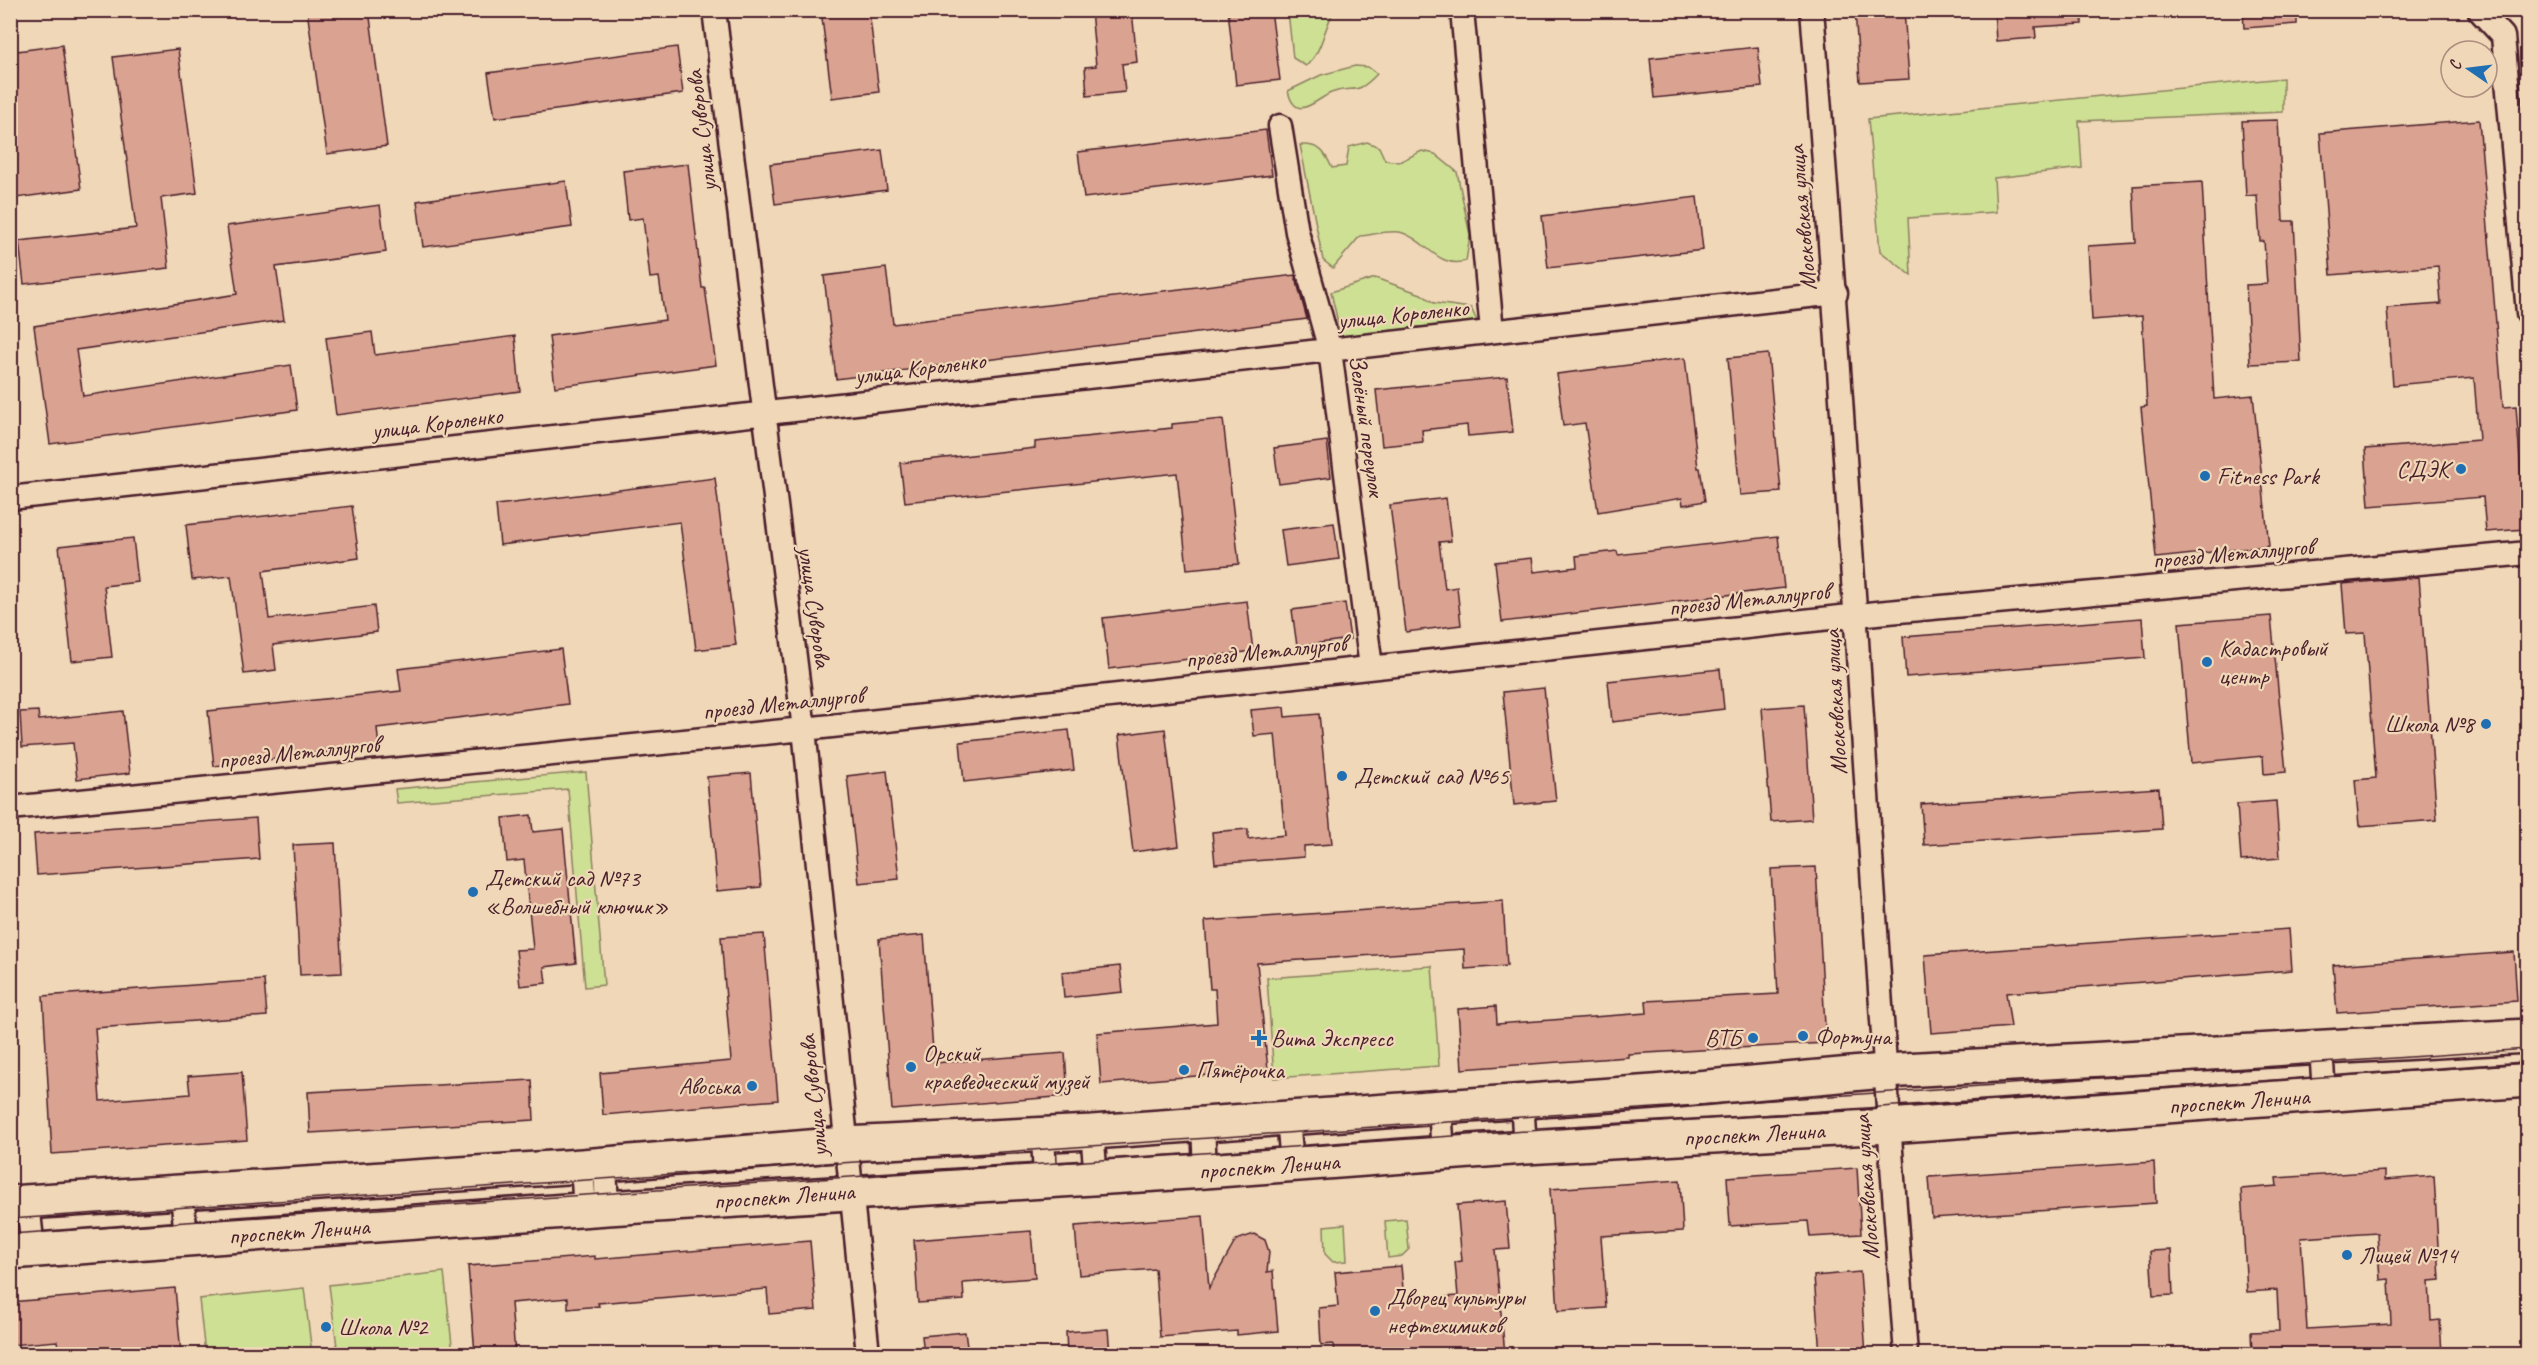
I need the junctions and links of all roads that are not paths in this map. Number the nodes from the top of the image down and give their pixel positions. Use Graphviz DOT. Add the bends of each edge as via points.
graph roads {
  1 [pos="714,10"];
  2 [pos="1462,10"];
  3 [pos="1812,10"];
  4 [pos="2479,10"];
  5 [pos="1280,126"];
  6 [pos="1836,293"];
  7 [pos="2528,313"];
  8 [pos="1492,331"];
  9 [pos="1330,350"];
  10 [pos="763,414"];
  11 [pos="10,498"];
  12 [pos="2528,553"];
  13 [pos="1857,615"];
  14 [pos="1371,667"];
  15 [pos="804,729"];
  16 [pos="10,808"];
  17 [pos="2528,1036"];
  18 [pos="2321,1047"];
  19 [pos="1884,1071"];
  20 [pos="2528,1080"];
  21 [pos="2324,1094"];
  22 [pos="1522,1101"];
  23 [pos="1440,1107"];
  24 [pos="1288,1118"];
  25 [pos="1203,1124"];
  26 [pos="1888,1126"];
  27 [pos="1092,1132"];
  28 [pos="1043,1135"];
  29 [pos="845,1144"];
  30 [pos="1525,1147"];
  31 [pos="1443,1154"];
  32 [pos="1292,1164"];
  33 [pos="593,1165"];
  34 [pos="1205,1171"];
  35 [pos="1096,1177"];
  36 [pos="1045,1179"];
  37 [pos="182,1192"];
  38 [pos="851,1192"];
  39 [pos="19,1203"];
  40 [pos="596,1209"];
  41 [pos="186,1239"];
  42 [pos="22,1251"];
  43 [pos="868,1354"];
  44 [pos="1906,1354"];
  1 -- 10 [label="street, улица Суворова"];
  2 -- 8 [label="street"];
  3 -- 6 [label="street, Московская улица"];
  4 -- 7 [label="street" via="2503,36"];
  5 -- 9 [label="street, Зелёный переулок" via="1297,232"];
  6 -- 8 [label="street, улица Короленко"];
  6 -- 13 [label="street, Московская улица"];
  8 -- 9 [label="street, улица Короленко"];
  9 -- 10 [label="street, улица Короленко"];
  9 -- 14 [label="street, Зелёный переулок"];
  10 -- 11 [label="street, улица Короленко"];
  10 -- 15 [label="street, улица Суворова"];
  12 -- 13 [label="street, проезд Металлургов"];
  13 -- 14 [label="street, проезд Металлургов"];
  13 -- 19 [label="street, Московская улица"];
  14 -- 15 [label="street, проезд Металлургов"];
  15 -- 16 [label="street, проезд Металлургов"];
  15 -- 29 [label="street, улица Суворова"];
  17 -- 18 [label="main road, проспект Ленина"];
  18 -- 19 [label="main road, проспект Ленина"];
  18 -- 21 [label="street"];
  19 -- 22 [label="main road, проспект Ленина"];
  19 -- 26 [label="street, Московская улица"];
  20 -- 21 [label="main road, проспект Ленина"];
  21 -- 26 [label="main road, проспект Ленина"];
  22 -- 23 [label="main road, проспект Ленина"];
  22 -- 30 [label="street"];
  23 -- 24 [label="main road, проспект Ленина"];
  23 -- 31 [label="street"];
  24 -- 25 [label="main road, проспект Ленина"];
  24 -- 32 [label="street"];
  25 -- 27 [label="main road, проспект Ленина"];
  25 -- 34 [label="street"];
  26 -- 30 [label="main road, проспект Ленина"];
  26 -- 44 [label="street, Московская улица"];
  27 -- 28 [label="main road, проспект Ленина"];
  27 -- 35 [label="street"];
  28 -- 29 [label="main road, проспект Ленина"];
  28 -- 36 [label="street"];
  29 -- 33 [label="main road, проспект Ленина"];
  29 -- 38 [label="street, улица Суворова"];
  30 -- 31 [label="main road, проспект Ленина"];
  31 -- 32 [label="main road, проспект Ленина"];
  32 -- 34 [label="main road, проспект Ленина"];
  33 -- 37 [label="main road, проспект Ленина"];
  33 -- 40 [label="street"];
  34 -- 35 [label="main road, проспект Ленина"];
  35 -- 36 [label="main road, проспект Ленина"];
  36 -- 38 [label="main road, проспект Ленина"];
  37 -- 39 [label="main road, проспект Ленина"];
  37 -- 41 [label="street"];
  38 -- 40 [label="main road, проспект Ленина"];
  38 -- 43 [label="street, улица Суворова"];
  39 -- 42 [label="street"];
  40 -- 41 [label="main road, проспект Ленина"];
  41 -- 42 [label="main road, проспект Ленина"];
}
